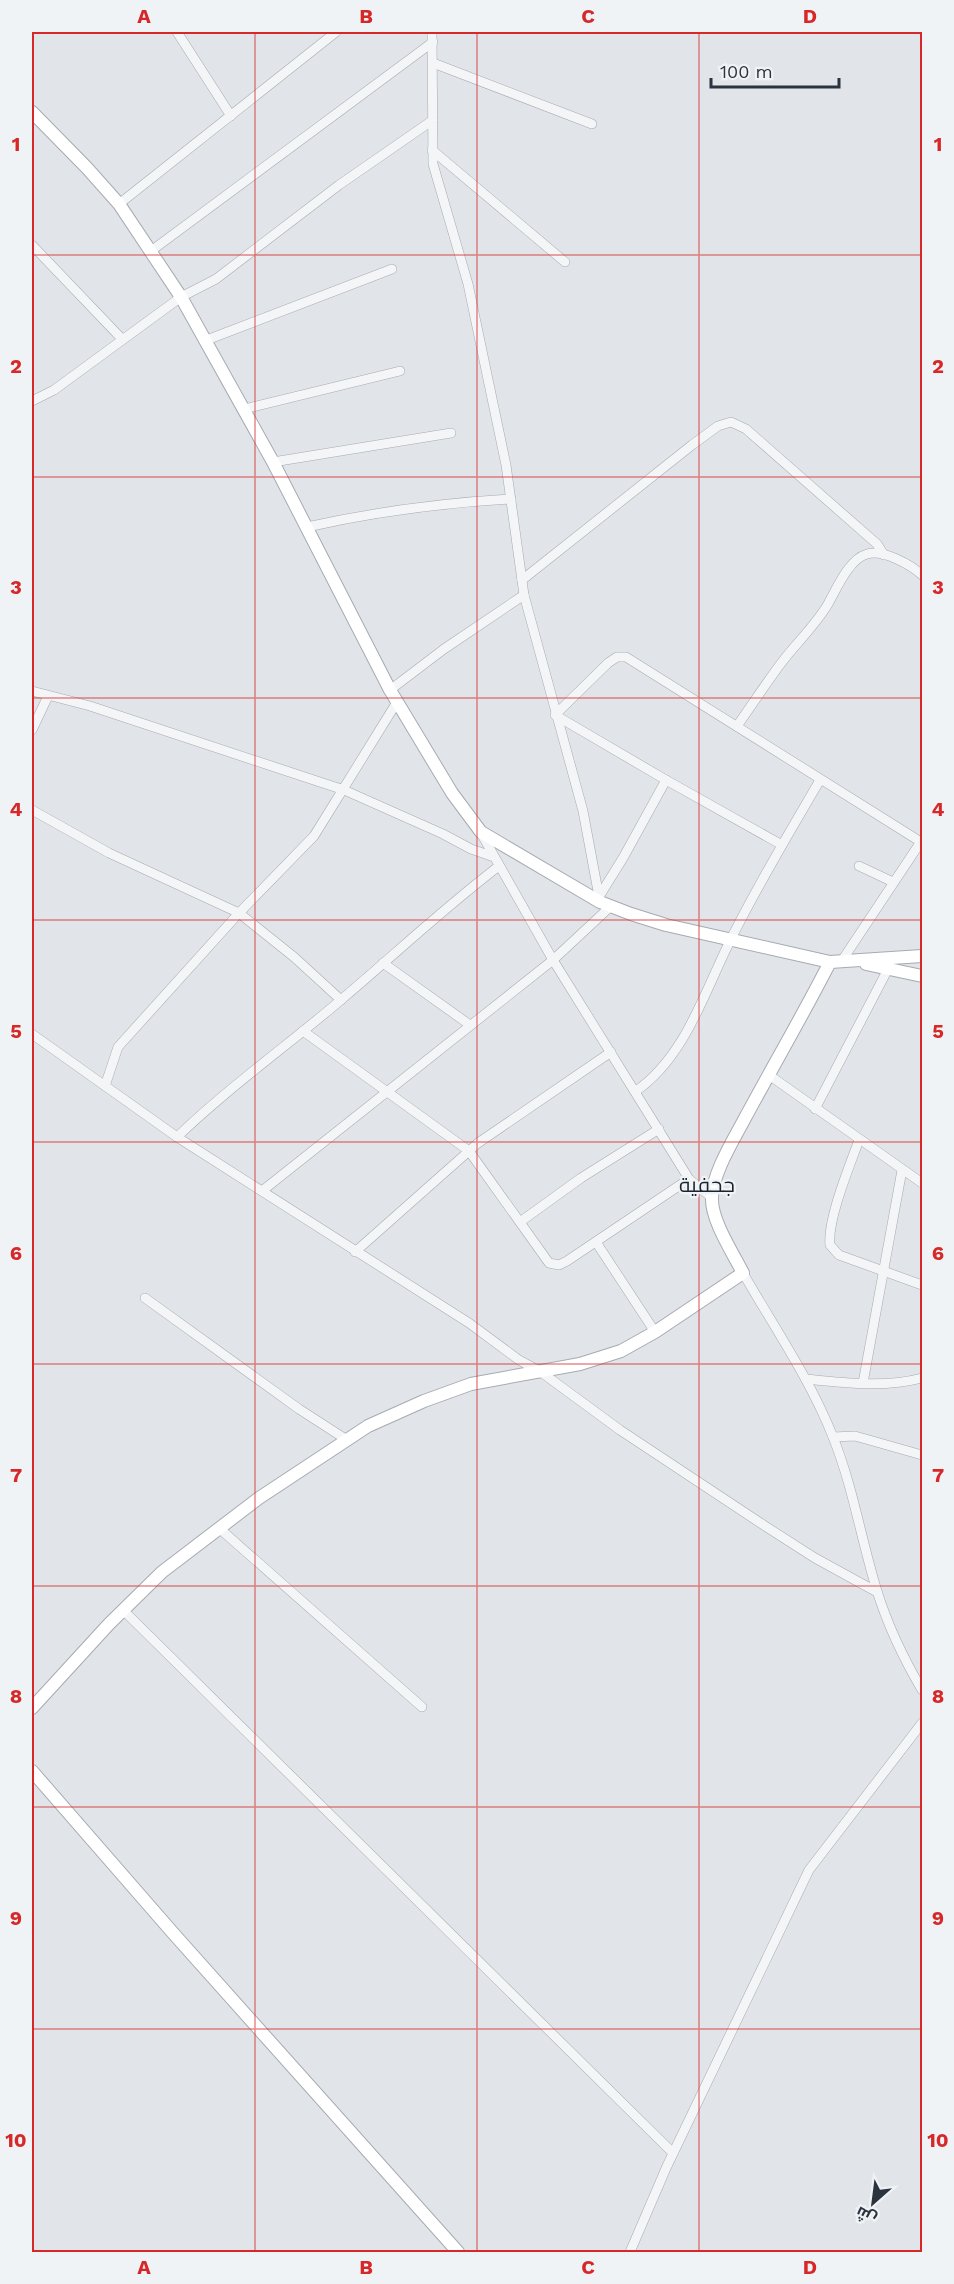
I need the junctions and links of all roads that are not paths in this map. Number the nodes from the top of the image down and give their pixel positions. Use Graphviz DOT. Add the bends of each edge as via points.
graph roads {
  1 [pos="177,32"];
  2 [pos="336,32"];
  3 [pos="432,32"];
  4 [pos="433,42"];
  5 [pos="433,63"];
  6 [pos="32,112"];
  7 [pos="231,116"];
  8 [pos="433,120"];
  9 [pos="592,124"];
  10 [pos="432,150"];
  11 [pos="119,204"];
  12 [pos="32,245"];
  13 [pos="152,251"];
  14 [pos="565,262"];
  15 [pos="392,269"];
  16 [pos="181,297"];
  17 [pos="122,339"];
  18 [pos="204,341"];
  19 [pos="400,371"];
  20 [pos="32,400"];
  21 [pos="244,409"];
  22 [pos="451,433"];
  23 [pos="273,462"];
  24 [pos="511,499"];
  25 [pos="307,527"];
  26 [pos="884,555"];
  27 [pos="922,575"];
  28 [pos="522,580"];
  29 [pos="524,595"];
  30 [pos="390,690"];
  31 [pos="32,692"];
  32 [pos="48,696"];
  33 [pos="397,702"];
  34 [pos="555,715"];
  35 [pos="737,726"];
  36 [pos="32,730"];
  37 [pos="666,780"];
  38 [pos="820,780"];
  39 [pos="344,790"];
  40 [pos="32,810"];
  41 [pos="481,832"];
  42 [pos="922,841"];
  43 [pos="782,845"];
  44 [pos="497,862"];
  45 [pos="859,866"];
  46 [pos="893,882"];
  47 [pos="604,901"];
  48 [pos="239,913"];
  49 [pos="730,940"];
  50 [pos="922,956"];
  51 [pos="553,960"];
  52 [pos="835,962"];
  53 [pos="857,962"];
  54 [pos="383,963"];
  55 [pos="888,969"];
  56 [pos="922,975"];
  57 [pos="341,1000"];
  58 [pos="470,1025"];
  59 [pos="303,1031"];
  60 [pos="32,1034"];
  61 [pos="611,1052"];
  62 [pos="769,1075"];
  63 [pos="105,1086"];
  64 [pos="388,1091"];
  65 [pos="636,1091"];
  66 [pos="815,1109"];
  67 [pos="659,1129"];
  68 [pos="177,1137"];
  69 [pos="859,1140"];
  70 [pos="469,1151"];
  71 [pos="902,1170"];
  72 [pos="689,1179"];
  73 [pos="922,1183"];
  74 [pos="262,1191"];
  75 [pos="711,1197"];
  76 [pos="520,1222"];
  77 [pos="596,1242"];
  78 [pos="355,1252"];
  79 [pos="883,1272"];
  80 [pos="743,1273"];
  81 [pos="922,1285"];
  82 [pos="146,1298"];
  83 [pos="655,1332"];
  84 [pos="541,1372"];
  85 [pos="922,1378"];
  86 [pos="806,1379"];
  87 [pos="863,1383"];
  88 [pos="833,1437"];
  89 [pos="347,1440"];
  90 [pos="922,1455"];
  91 [pos="219,1528"];
  92 [pos="877,1592"];
  93 [pos="123,1610"];
  94 [pos="922,1690"];
  95 [pos="422,1707"];
  96 [pos="32,1708"];
  97 [pos="922,1723"];
  98 [pos="32,1771"];
  99 [pos="673,2153"];
  100 [pos="458,2253"];
  101 [pos="630,2253"];
  1 -- 7 [label="street"];
  2 -- 7 [label="street"];
  3 -- 4 [label="street"];
  4 -- 5 [label="street"];
  4 -- 13 [label="street"];
  5 -- 8 [label="street"];
  5 -- 9 [label="street"];
  6 -- 11 [label="street"];
  7 -- 11 [label="street"];
  8 -- 10 [label="street"];
  8 -- 16 [label="street" via="339,185 216,279"];
  10 -- 14 [label="street"];
  10 -- 24 [label="street" via="436,177 468,284"];
  11 -- 13 [label="street"];
  12 -- 17 [label="street"];
  13 -- 16 [label="street"];
  15 -- 18 [label="street"];
  16 -- 17 [label="street"];
  16 -- 18 [label="street"];
  17 -- 20 [label="street" via="54,390"];
  18 -- 21 [label="street"];
  19 -- 21 [label="street"];
  21 -- 23 [label="street"];
  22 -- 23 [label="street"];
  23 -- 25 [label="street"];
  24 -- 25 [label="street" via="444,503"];
  24 -- 28 [label="street"];
  25 -- 30 [label="street"];
  26 -- 27 [label="street"];
  26 -- 28 [label="street" via="853,522 746,429 731,422 718,426 692,445"];
  26 -- 35 [label="street" via="870,553 858,559 818,622 784,660"];
  28 -- 29 [label="street"];
  29 -- 30 [label="street"];
  29 -- 34 [label="street"];
  30 -- 33 [label="street"];
  31 -- 32 [label="street"];
  32 -- 36 [label="street"];
  32 -- 39 [label="street" via="90,706"];
  33 -- 39 [label="street"];
  33 -- 41 [label="street" via="452,794"];
  34 -- 35 [label="street" via="613,658 622,656"];
  34 -- 37 [label="street"];
  34 -- 47 [label="street"];
  35 -- 38 [label="street"];
  37 -- 43 [label="street"];
  37 -- 47 [label="street"];
  38 -- 42 [label="street"];
  38 -- 43 [label="street"];
  39 -- 44 [label="street"];
  39 -- 48 [label="street" via="306,846"];
  40 -- 48 [label="street" via="109,853"];
  41 -- 44 [label="street"];
  41 -- 47 [label="street"];
  42 -- 46 [label="street"];
  43 -- 49 [label="street"];
  44 -- 51 [label="street"];
  44 -- 54 [label="street"];
  45 -- 46 [label="street"];
  46 -- 52 [label="street"];
  47 -- 49 [label="street" via="657,922"];
  47 -- 51 [label="street"];
  48 -- 57 [label="street"];
  48 -- 63 [label="street" via="118,1047"];
  49 -- 52 [label="street"];
  49 -- 65 [label="street" via="670,1059"];
  50 -- 53 [label="street"];
  51 -- 58 [label="street"];
  51 -- 61 [label="street"];
  52 -- 53 [label="street"];
  52 -- 62 [label="street"];
  53 -- 55 [label="street"];
  54 -- 57 [label="street"];
  54 -- 58 [label="street"];
  55 -- 56 [label="street"];
  55 -- 66 [label="street"];
  57 -- 59 [label="street"];
  58 -- 64 [label="street"];
  59 -- 64 [label="street"];
  59 -- 68 [label="street" via="248,1073"];
  60 -- 63 [label="street"];
  61 -- 65 [label="street"];
  61 -- 70 [label="street"];
  62 -- 66 [label="street"];
  62 -- 75 [label="street" via="720,1170"];
  63 -- 68 [label="street"];
  64 -- 70 [label="street"];
  64 -- 74 [label="street"];
  65 -- 67 [label="street"];
  66 -- 69 [label="street"];
  67 -- 72 [label="street"];
  67 -- 76 [label="street"];
  68 -- 74 [label="street"];
  69 -- 71 [label="street"];
  69 -- 79 [label="street" via="830,1241 839,1255"];
  70 -- 76 [label="street"];
  70 -- 78 [label="street"];
  71 -- 73 [label="street"];
  71 -- 79 [label="street"];
  72 -- 75 [label="street"];
  72 -- 77 [label="street"];
  74 -- 78 [label="street"];
  75 -- 80 [label="street" via="722,1232"];
  76 -- 77 [label="street" via="553,1265 567,1261"];
  77 -- 83 [label="street"];
  78 -- 84 [label="street"];
  79 -- 81 [label="street"];
  79 -- 87 [label="street"];
  80 -- 83 [label="street"];
  80 -- 86 [label="street"];
  82 -- 89 [label="street"];
  83 -- 84 [label="street" via="606,1358"];
  84 -- 89 [label="street" via="446,1392 393,1414"];
  84 -- 92 [label="street" via="755,1520"];
  85 -- 87 [label="street" via="905,1383"];
  86 -- 87 [label="street"];
  86 -- 88 [label="street"];
  88 -- 90 [label="street" via="855,1436"];
  88 -- 92 [label="street" via="852,1490"];
  89 -- 91 [label="street"];
  91 -- 93 [label="street" via="162,1572"];
  91 -- 95 [label="street"];
  92 -- 94 [label="street"];
  93 -- 96 [label="street"];
  93 -- 99 [label="street"];
  97 -- 99 [label="street" via="809,1869"];
  98 -- 100 [label="street"];
  99 -- 101 [label="street"];
}
